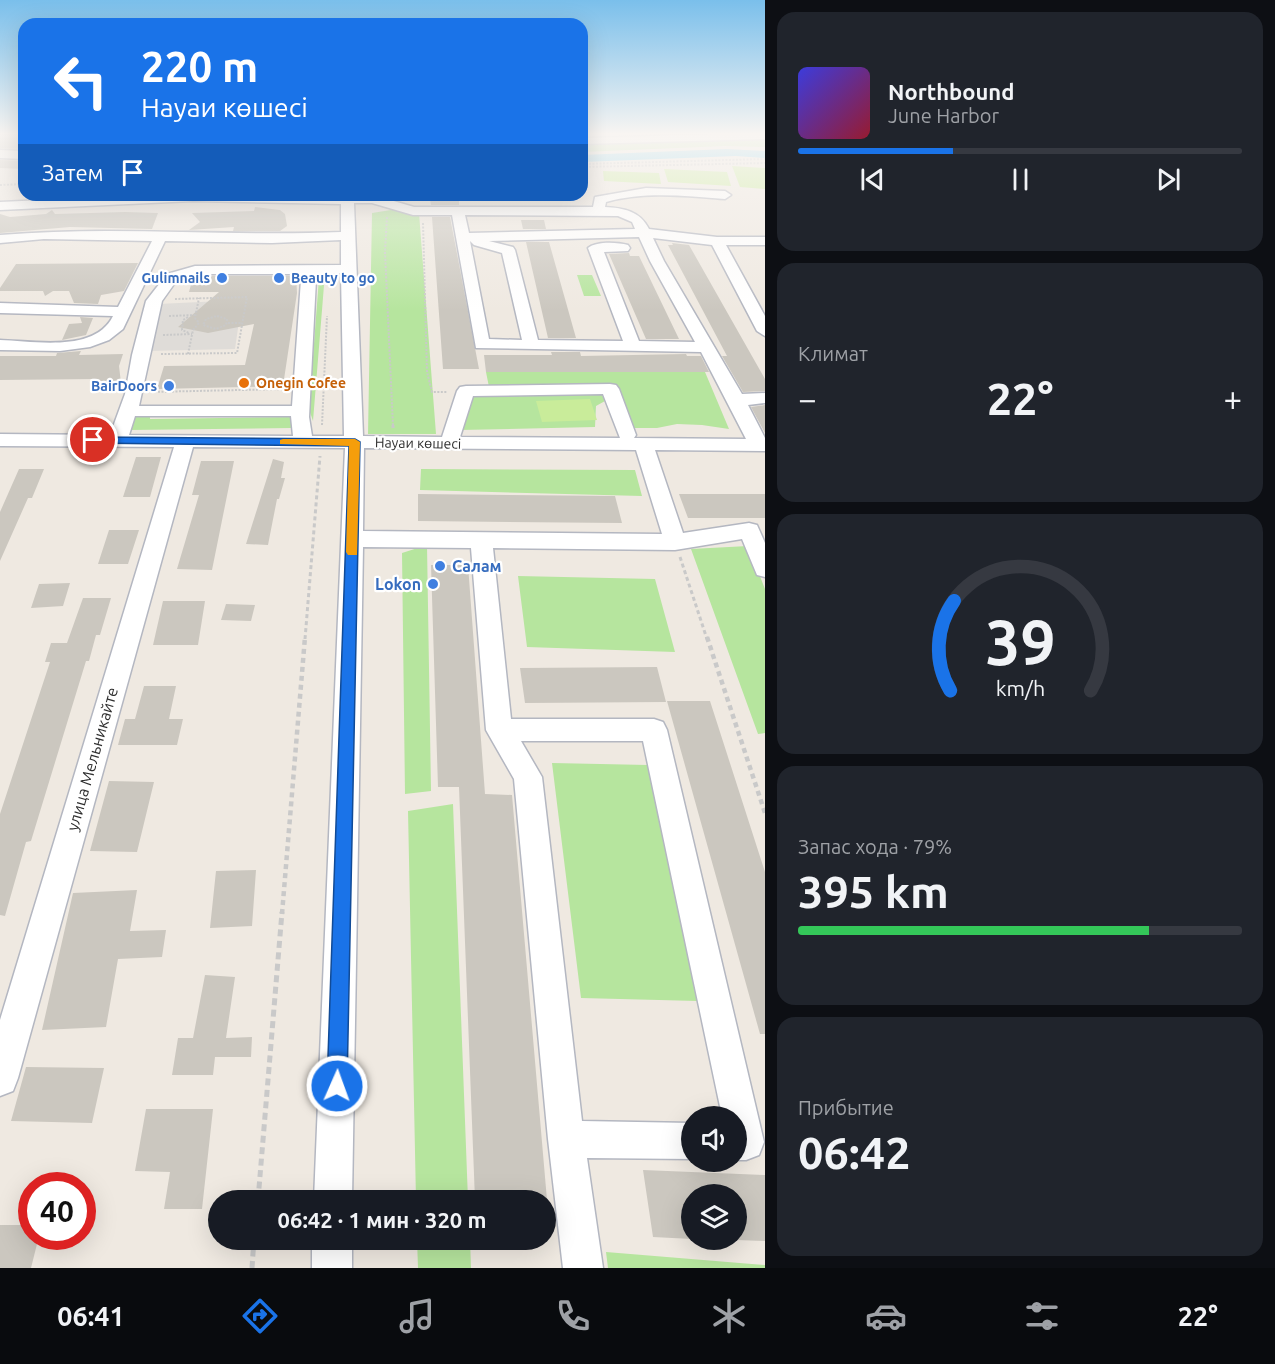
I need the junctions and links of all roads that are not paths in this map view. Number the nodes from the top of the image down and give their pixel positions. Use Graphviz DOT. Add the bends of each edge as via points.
graph roads {
  1 [pos="725,195"];
  2 [pos="107,201"];
  3 [pos="228,201"];
  4 [pos="338,201"];
  5 [pos="351,201"];
  6 [pos="376,201"];
  7 [pos="394,201"];
  8 [pos="183,205"];
  9 [pos="0,206"];
  10 [pos="387,207"];
  11 [pos="308,210"];
  12 [pos="458,211"];
  13 [pos="602,211"];
  14 [pos="0,213"];
  15 [pos="645,233"];
  16 [pos="348,234"];
  17 [pos="161,236"];
  18 [pos="306,237"];
  19 [pos="462,237"];
  20 [pos="0,239"];
  21 [pos="717,241"];
  22 [pos="765,241"];
  23 [pos="652,249"];
  24 [pos="304,269"];
  25 [pos="348,269"];
  26 [pos="0,308"];
  27 [pos="124,312"];
  28 [pos="765,331"];
  29 [pos="531,344"];
  30 [pos="0,345"];
  31 [pos="633,346"];
  32 [pos="706,347"];
  33 [pos="765,398"];
  34 [pos="736,400"];
  35 [pos="128,411"];
  36 [pos="300,411"];
  37 [pos="0,440"];
  38 [pos="636,440"];
  39 [pos="117,441"];
  40 [pos="185,441"];
  41 [pos="303,442"];
  42 [pos="355,442"];
  43 [pos="449,443"];
  44 [pos="762,445"];
  45 [pos="757,530"];
  46 [pos="353,539"];
  47 [pos="481,540"];
  48 [pos="675,542"];
  49 [pos="765,569"];
  50 [pos="499,730"];
  51 [pos="6,1037"];
  52 [pos="0,1078"];
  53 [pos="738,1106"];
  54 [pos="567,1138"];
  55 [pos="681,1141"];
  56 [pos="333,1190"];
  57 [pos="332,1250"];
  58 [pos="332,1268"];
  59 [pos="583,1268"];
  1 -- 13 [label="street" via="633,193 600,200"];
  2 -- 9 [label="street"];
  3 -- 11 [label="street"];
  4 -- 11 [label="street"];
  5 -- 16 [label="street"];
  6 -- 10 [label="street"];
  7 -- 10 [label="street"];
  8 -- 14 [label="street"];
  10 -- 12 [label="street"];
  11 -- 18 [label="street" via="310,230"];
  12 -- 13 [label="street"];
  12 -- 19 [label="street"];
  13 -- 15 [label="street" via="631,215"];
  15 -- 19 [label="street"];
  15 -- 21 [label="street"];
  15 -- 23 [label="street"];
  16 -- 18 [label="street"];
  16 -- 25 [label="street"];
  17 -- 18 [label="street"];
  17 -- 20 [label="street" via="44,235"];
  17 -- 27 [label="street"];
  19 -- 29 [label="street" via="508,250"];
  19 -- 29 [label="street" via="482,344"];
  21 -- 22 [label="street"];
  21 -- 28 [label="street"];
  23 -- 31 [label="street" via="595,248"];
  23 -- 32 [label="street"];
  24 -- 25 [label="street"];
  24 -- 35 [label="street" via="195,270 172,277 156,299"];
  24 -- 36 [label="street" via="309,279"];
  25 -- 42 [label="street"];
  26 -- 27 [label="street"];
  27 -- 30 [label="street" via="115,329 93,342"];
  29 -- 31 [label="street"];
  31 -- 32 [label="street"];
  32 -- 34 [label="street"];
  33 -- 34 [label="street"];
  34 -- 44 [label="street"];
  35 -- 36 [label="street"];
  35 -- 39 [label="street"];
  36 -- 41 [label="street"];
  37 -- 39 [label="street, Науаи көшесі"];
  38 -- 43 [label="street, Науаи көшесі"];
  38 -- 43 [label="street" via="609,389 466,391"];
  38 -- 44 [label="street, Науаи көшесі"];
  38 -- 48 [label="street"];
  39 -- 40 [label="street, Науаи көшесі"];
  40 -- 41 [label="street, Науаи көшесі"];
  40 -- 51 [label="street, улица Мельникайте" via="161,532"];
  41 -- 42 [label="street, Науаи көшесі"];
  42 -- 43 [label="street, Науаи көшесі"];
  42 -- 46 [label="street"];
  45 -- 48 [label="street"];
  45 -- 49 [label="street"];
  46 -- 47 [label="street"];
  46 -- 56 [label="street"];
  47 -- 48 [label="street"];
  47 -- 50 [label="street"];
  50 -- 53 [label="street" via="654,730"];
  50 -- 54 [label="street" via="528,777"];
  51 -- 52 [label="street, улица Мельникайте"];
  54 -- 55 [label="street"];
  54 -- 59 [label="street"];
  57 -- 58 [label="street"];
}
